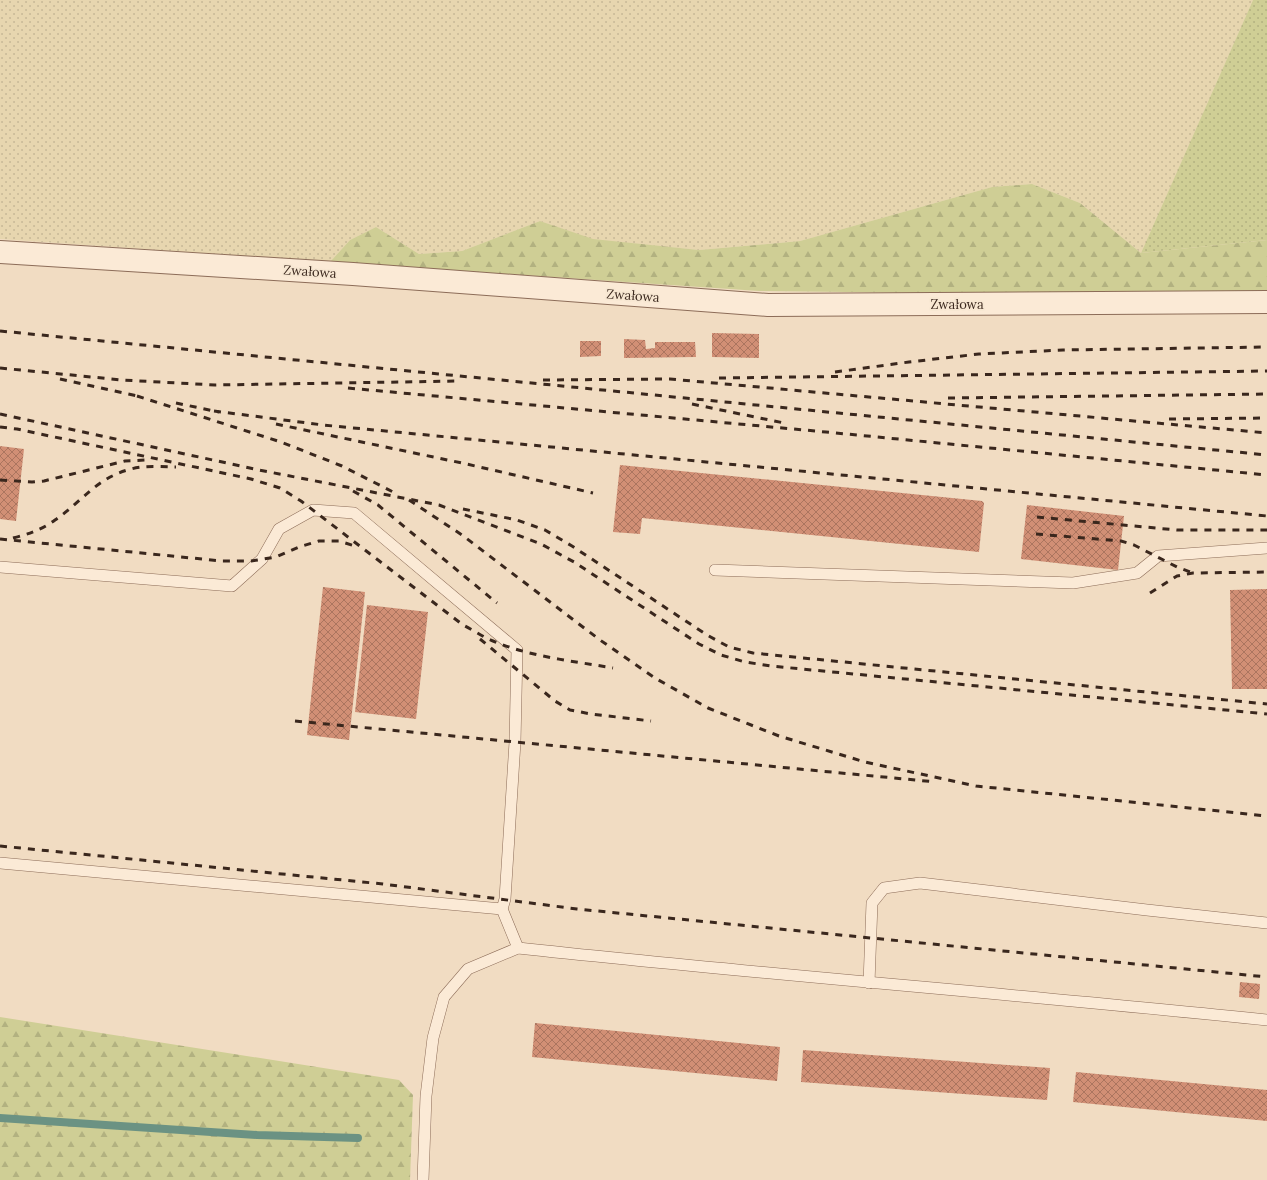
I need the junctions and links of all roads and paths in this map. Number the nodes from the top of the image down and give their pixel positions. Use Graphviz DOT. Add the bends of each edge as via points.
graph roads {
  1 [pos="0,252"];
  2 [pos="1267,302"];
  3 [pos="1267,548"];
  4 [pos="0,567"];
  5 [pos="715,570"];
  6 [pos="0,863"];
  7 [pos="502,909"];
  8 [pos="1267,923"];
  9 [pos="518,948"];
  10 [pos="869,983"];
  11 [pos="1267,1020"];
  12 [pos="423,1180"];
  1 -- 2 [label="street, Zwałowa" via="353,274 768,305"];
  3 -- 5 [label="lane" via="1158,556 1138,573 1074,584"];
  4 -- 7 [label="lane" via="232,586 262,559 278,529 313,510 354,513 517,650 514,757 505,899"];
  6 -- 7 [label="lane"];
  7 -- 9 [label="lane"];
  8 -- 10 [label="lane" via="920,883 884,888 872,903"];
  9 -- 10 [label="lane"];
  9 -- 12 [label="lane" via="468,969 444,997 433,1038 426,1096"];
  10 -- 11 [label="lane"];
}
